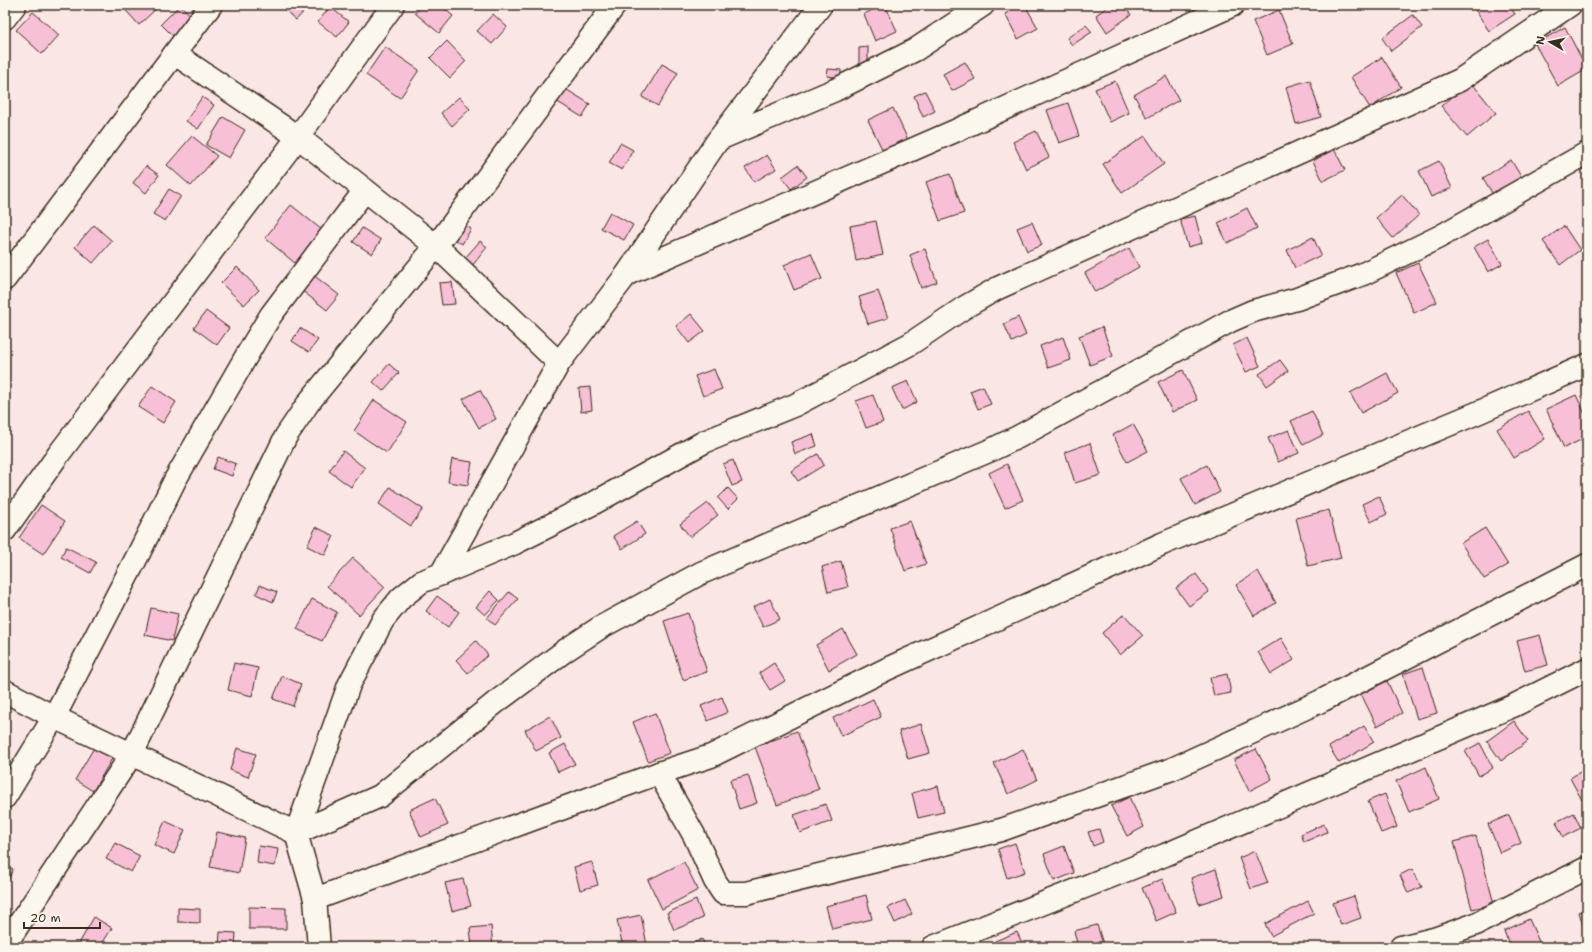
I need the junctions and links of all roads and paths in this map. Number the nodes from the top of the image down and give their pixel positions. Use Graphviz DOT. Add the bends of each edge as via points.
graph roads {
  1 [pos="16,5"];
  2 [pos="211,5"];
  3 [pos="393,5"];
  4 [pos="615,5"];
  5 [pos="821,5"];
  6 [pos="983,5"];
  7 [pos="1234,5"];
  8 [pos="1570,5"];
  9 [pos="5,18"];
  10 [pos="175,54"];
  11 [pos="298,137"];
  12 [pos="718,140"];
  13 [pos="1587,153"];
  14 [pos="365,190"];
  15 [pos="436,246"];
  16 [pos="627,274"];
  17 [pos="5,279"];
  18 [pos="559,363"];
  19 [pos="1587,365"];
  20 [pos="5,530"];
  21 [pos="1587,565"];
  22 [pos="441,574"];
  23 [pos="1587,669"];
  24 [pos="5,691"];
  25 [pos="54,717"];
  26 [pos="132,754"];
  27 [pos="659,773"];
  28 [pos="5,797"];
  29 [pos="296,833"];
  30 [pos="1587,868"];
  31 [pos="315,899"];
  32 [pos="5,945"];
  33 [pos="319,947"];
  34 [pos="933,947"];
  35 [pos="1401,947"];
  1 -- 9 [label="street"];
  2 -- 10 [label="street"];
  3 -- 11 [label="street"];
  4 -- 15 [label="street"];
  5 -- 12 [label="street"];
  6 -- 12 [label="street" via="915,50 835,90"];
  7 -- 16 [label="street" via="955,131"];
  8 -- 22 [label="street" via="1460,80 998,288 910,344 795,405 704,442 594,503 514,543"];
  10 -- 11 [label="street"];
  10 -- 17 [label="street"];
  11 -- 14 [label="street"];
  11 -- 20 [label="street" via="58,455"];
  12 -- 16 [label="street"];
  13 -- 29 [label="street" via="1439,237 1363,274 1230,321 991,450 701,574 602,627 566,650 495,703 380,796"];
  14 -- 15 [label="street"];
  14 -- 25 [label="street" via="271,315 254,342 175,480"];
  15 -- 18 [label="street"];
  15 -- 26 [label="street" via="309,402 286,436"];
  16 -- 18 [label="street"];
  18 -- 22 [label="street"];
  19 -- 27 [label="street" via="1162,544 889,668 711,756"];
  21 -- 27 [label="street" via="1321,701 1172,769 1001,830 746,893 723,893"];
  22 -- 29 [label="street" via="421,582 401,598 384,620 349,684"];
  23 -- 34 [label="street" via="1513,706 1164,855"];
  24 -- 25 [label="street"];
  25 -- 26 [label="street"];
  25 -- 28 [label="street"];
  26 -- 29 [label="street"];
  26 -- 32 [label="street"];
  27 -- 31 [label="street"];
  29 -- 31 [label="street"];
  30 -- 35 [label="street" via="1476,924 1434,939"];
  31 -- 33 [label="street"];
}
